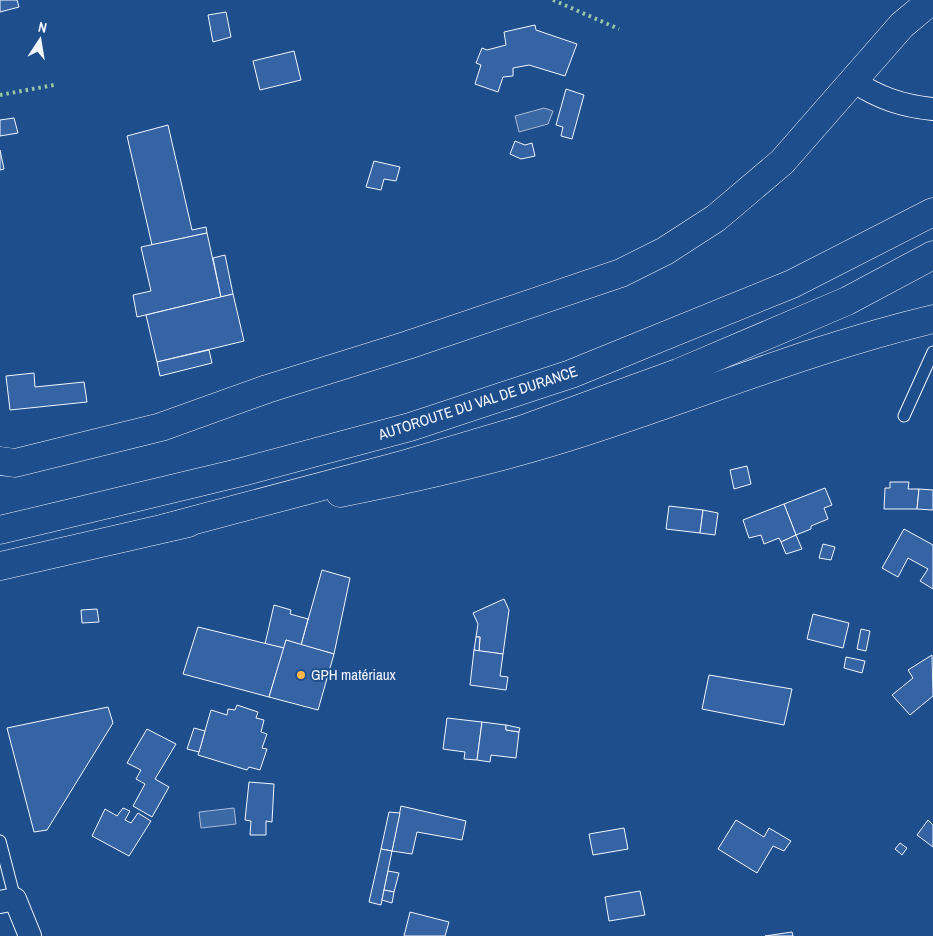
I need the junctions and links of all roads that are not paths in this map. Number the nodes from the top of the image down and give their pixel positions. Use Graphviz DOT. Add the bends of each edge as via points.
graph roads {
  1 [pos="932,0"];
  2 [pos="853,81"];
  3 [pos="933,109"];
  4 [pos="933,212"];
  5 [pos="933,255"];
  6 [pos="933,319"];
  7 [pos="933,352"];
  8 [pos="904,416"];
  9 [pos="135,435"];
  10 [pos="0,461"];
  11 [pos="0,479"];
  12 [pos="165,528"];
  13 [pos="0,530"];
  14 [pos="0,566"];
  15 [pos="0,840"];
  16 [pos="7,901"];
  17 [pos="30,936"];
  1 -- 2 [label="main road" via="902,24"];
  2 -- 3 [label="street" via="891,102"];
  2 -- 9 [label="main road" via="782,162 716,218 664,251 621,273"];
  4 -- 13 [label="main road, AUTOROUTE DU VAL DE DURANCE" via="792,284 571,374 410,427 242,472"];
  5 -- 12 [label="main road" via="847,301 678,373 524,429"];
  6 -- 12 [label="main road" via="815,352 564,439 393,483"];
  7 -- 8 [label="lane"];
  9 -- 10 [label="main road" via="14,463"];
  9 -- 11 [label="main road" via="112,448 17,478"];
  12 -- 14 [label="main road"];
  15 -- 16 [label="lane"];
  16 -- 17 [label="street"];
}
